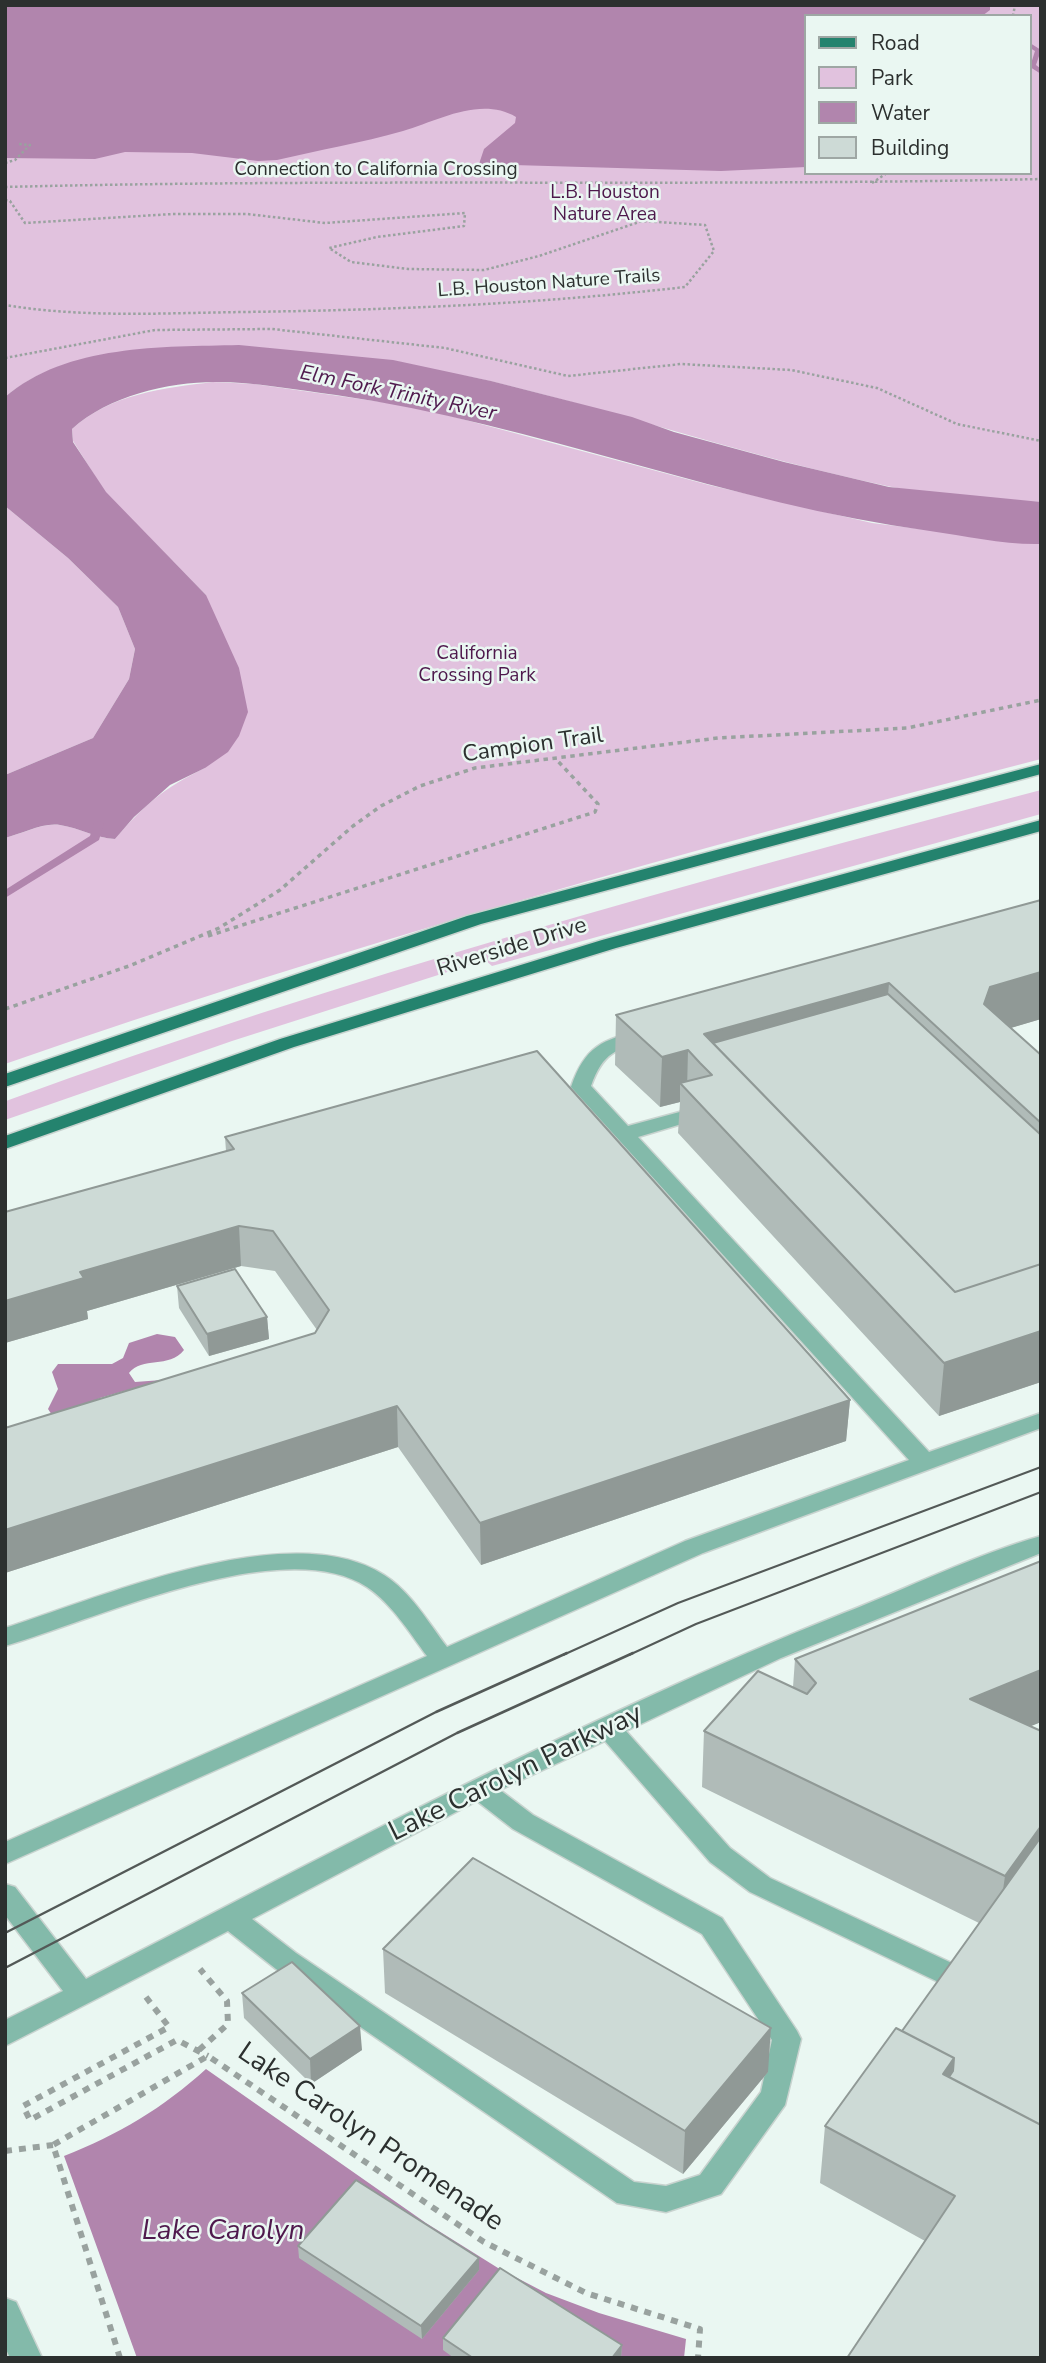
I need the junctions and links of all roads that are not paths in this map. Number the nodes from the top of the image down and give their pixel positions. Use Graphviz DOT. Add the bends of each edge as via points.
graph roads {
  1 [pos="1041,769"];
  2 [pos="1041,825"];
  3 [pos="664,1029"];
  4 [pos="5,1081"];
  5 [pos="698,1113"];
  6 [pos="624,1134"];
  7 [pos="5,1143"];
  8 [pos="1041,1420"];
  9 [pos="925,1462"];
  10 [pos="1041,1544"];
  11 [pos="5,1637"];
  12 [pos="443,1659"];
  13 [pos="608,1727"];
  14 [pos="479,1788"];
  15 [pos="5,1854"];
  16 [pos="5,1895"];
  17 [pos="230,1917"];
  18 [pos="963,1981"];
  19 [pos="82,1994"];
  20 [pos="5,2034"];
  21 [pos="5,2312"];
  22 [pos="26,2358"];
  1 -- 4 [label="main road, Riverside Drive" via="474,920"];
  2 -- 7 [label="main road, Riverside Drive" via="583,952 287,1043"];
  3 -- 6 [label="street" via="611,1045 589,1060 581,1087"];
  5 -- 6 [label="street"];
  6 -- 9 [label="street" via="684,1214"];
  8 -- 9 [label="street"];
  9 -- 12 [label="street" via="694,1547"];
  10 -- 13 [label="street, Lake Carolyn Parkway" via="772,1653"];
  11 -- 12 [label="street" via="225,1566 283,1562 338,1568 373,1580 398,1602"];
  12 -- 15 [label="street"];
  13 -- 14 [label="street, Lake Carolyn Parkway"];
  13 -- 18 [label="street" via="720,1855 760,1885"];
  14 -- 17 [label="street, Lake Carolyn Parkway"];
  14 -- 17 [label="street" via="523,1822 712,1926 787,2039 775,2096 710,2185 666,2199 628,2193 286,1961"];
  16 -- 19 [label="street"];
  17 -- 19 [label="street, Lake Carolyn Parkway"];
  19 -- 20 [label="street, Lake Carolyn Parkway"];
  21 -- 22 [label="street"];
}
